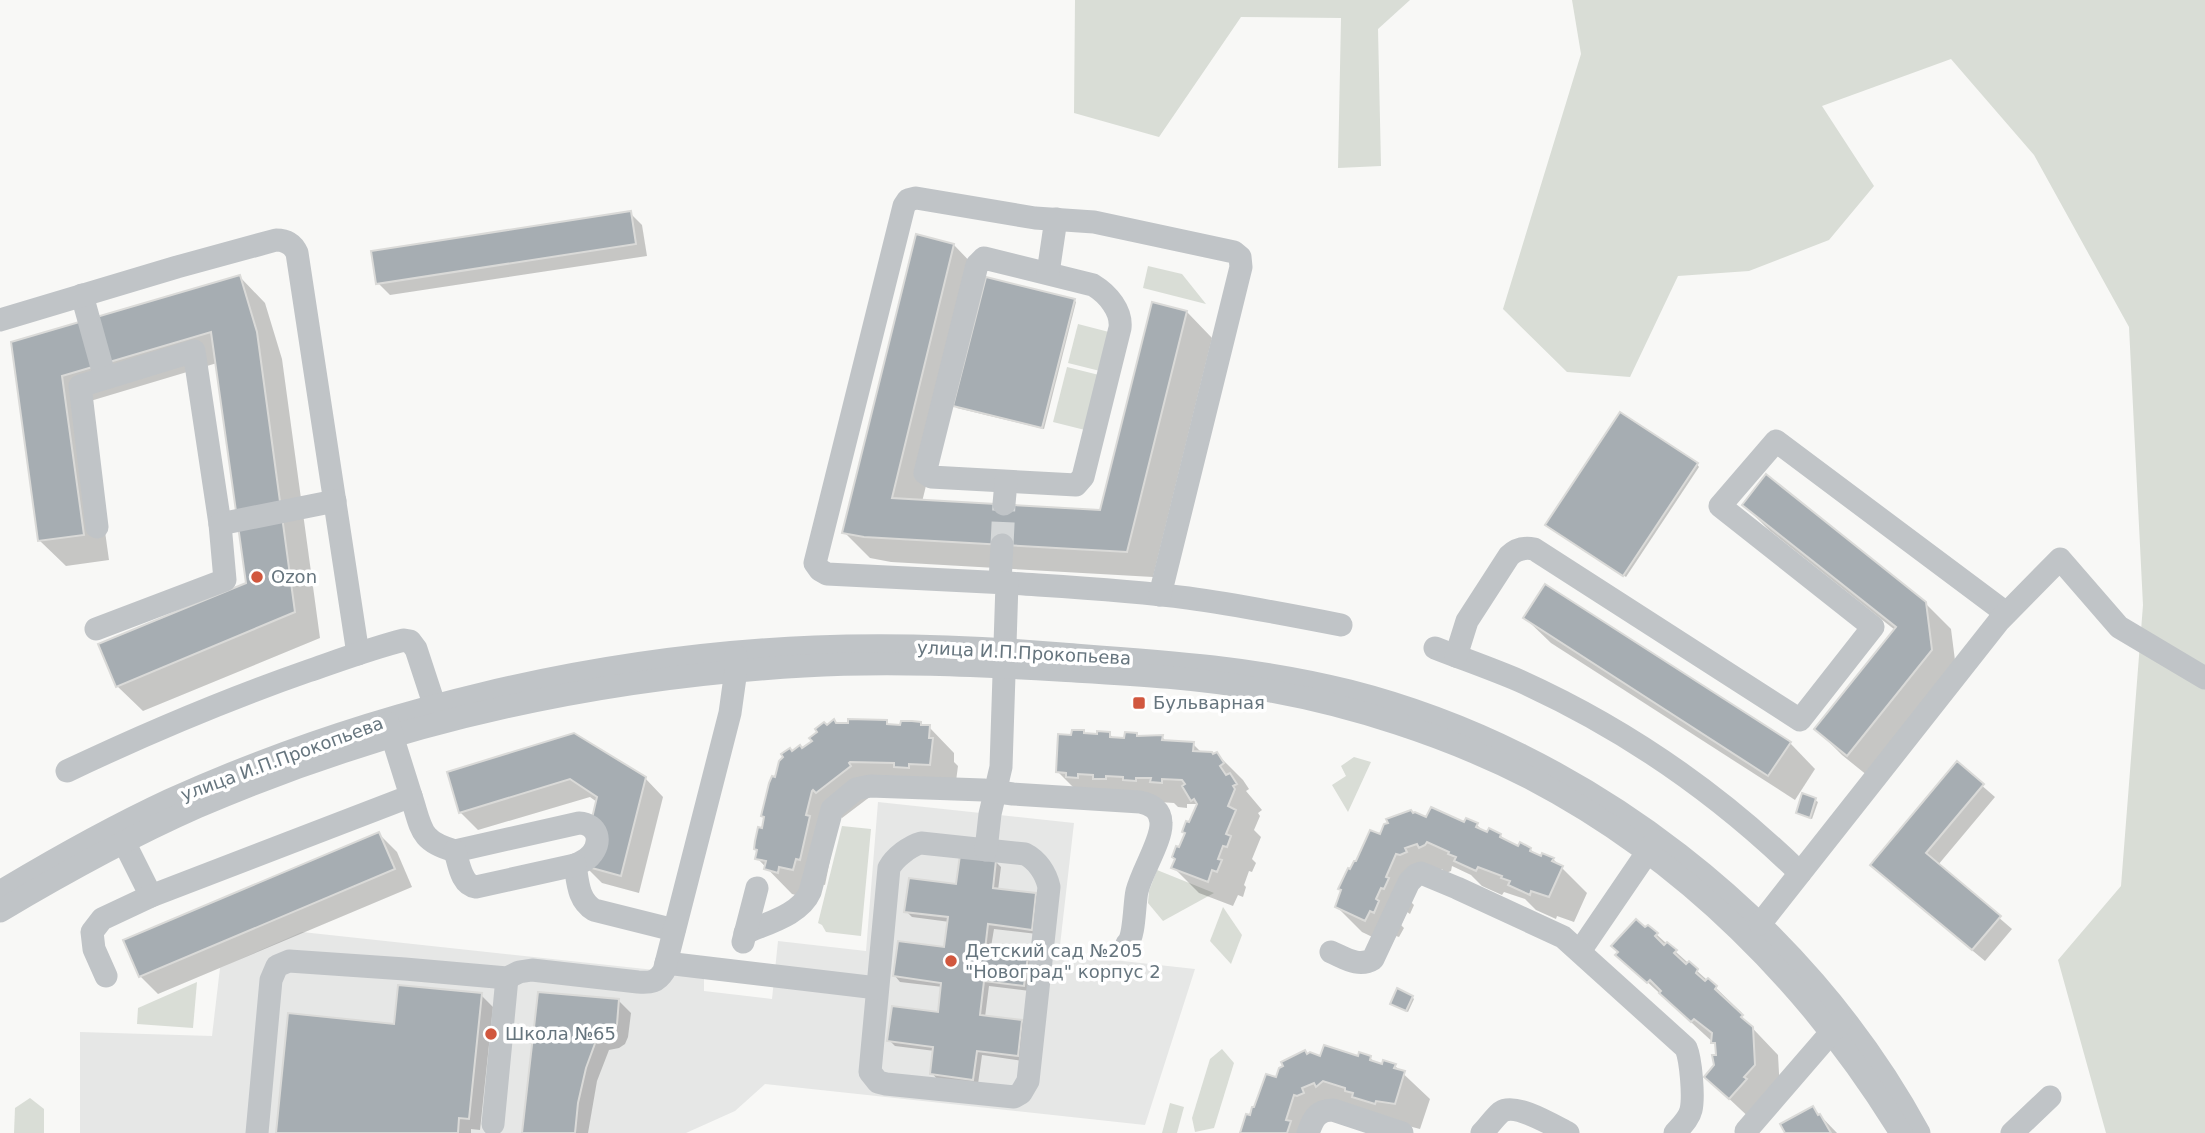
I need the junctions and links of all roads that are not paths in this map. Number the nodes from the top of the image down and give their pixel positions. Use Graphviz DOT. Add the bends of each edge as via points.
graph roads {
  1 [pos="1056,219"];
  2 [pos="1048,273"];
  3 [pos="82,295"];
  4 [pos="0,320"];
  5 [pos="105,378"];
  6 [pos="335,501"];
  7 [pos="220,524"];
  8 [pos="97,527"];
  9 [pos="1002,545"];
  10 [pos="1003,583"];
  11 [pos="1160,594"];
  12 [pos="2006,613"];
  13 [pos="1341,625"];
  14 [pos="96,629"];
  15 [pos="358,654"];
  16 [pos="1006,658"];
  17 [pos="736,662"];
  18 [pos="2205,678"];
  19 [pos="437,714"];
  20 [pos="390,729"];
  21 [pos="66,771"];
  22 [pos="996,792"];
  23 [pos="411,796"];
  24 [pos="120,835"];
  25 [pos="1652,845"];
  26 [pos="92,850"];
  27 [pos="986,850"];
  28 [pos="455,852"];
  29 [pos="575,865"];
  30 [pos="1800,873"];
  31 [pos="757,888"];
  32 [pos="0,892"];
  33 [pos="151,896"];
  34 [pos="0,911"];
  35 [pos="1760,924"];
  36 [pos="674,929"];
  37 [pos="1127,944"];
  38 [pos="1331,951"];
  39 [pos="1580,951"];
  40 [pos="666,963"];
  41 [pos="106,976"];
  42 [pos="508,978"];
  43 [pos="877,988"];
  44 [pos="1838,1026"];
  45 [pos="2050,1097"];
  46 [pos="493,1124"];
  47 [pos="257,1133"];
  48 [pos="1308,1133"];
  49 [pos="1402,1133"];
  50 [pos="1482,1133"];
  51 [pos="1568,1133"];
  52 [pos="1675,1133"];
  53 [pos="1748,1133"];
  54 [pos="1900,1133"];
  55 [pos="1919,1133"];
  56 [pos="2012,1133"];
  1 -- 2 [label="street"];
  1 -- 10 [label="street" via="916,198 905,202 815,559 827,574"];
  1 -- 11 [label="street" via="1094,222 1223,249 1238,254 1242,262"];
  2 -- 2 [label="street" via="1097,287 1118,312 1121,328 1082,481 1005,493 928,477 925,470 979,261 988,259"];
  3 -- 4 [label="street"];
  3 -- 5 [label="street"];
  3 -- 6 [label="street" via="276,240 292,245 297,253"];
  5 -- 7 [label="street" via="194,351"];
  5 -- 8 [label="street" via="80,386"];
  6 -- 7 [label="street"];
  6 -- 15 [label="street"];
  7 -- 14 [label="street" via="225,580"];
  9 -- 10 [label="street"];
  10 -- 11 [label="street"];
  10 -- 16 [label="street"];
  11 -- 13 [label="street"];
  12 -- 18 [label="street" via="2060,559 2119,627"];
  12 -- 30 [label="street"];
  12 -- 30 [label="street" via="1776,441 1720,506 1873,627 1800,720 1545,556 1528,548 1508,556 1445,652 1558,699 1636,743 1710,793"];
  15 -- 19 [label="street" via="410,641"];
  15 -- 21 [label="street" via="195,713"];
  16 -- 17 [label="street, улица И.П.Прокопьева" via="809,666"];
  16 -- 22 [label="street"];
  16 -- 25 [label="street, улица И.П.Прокопьева" via="1257,688 1348,708 1527,777"];
  17 -- 19 [label="street, улица И.П.Прокопьева"];
  17 -- 36 [label="street" via="730,713"];
  19 -- 20 [label="street, улица И.П.Прокопьева"];
  20 -- 23 [label="street"];
  20 -- 24 [label="street, улица И.П.Прокопьева"];
  22 -- 27 [label="street"];
  22 -- 31 [label="street" via="856,789 830,812 805,902 743,940"];
  22 -- 37 [label="street" via="1140,802 1158,812 1160,830 1140,880"];
  23 -- 28 [label="street" via="425,836"];
  23 -- 33 [label="street"];
  24 -- 26 [label="street, улица И.П.Прокопьева"];
  24 -- 33 [label="street"];
  25 -- 35 [label="street, улица И.П.Прокопьева" via="1689,862"];
  25 -- 39 [label="street"];
  25 -- 44 [label="street, улица И.П.Прокопьева"];
  26 -- 32 [label="street, улица И.П.Прокопьева"];
  26 -- 34 [label="street, улица И.П.Прокопьева"];
  27 -- 43 [label="street" via="921,843 892,863"];
  27 -- 43 [label="street" via="1025,854 1048,879 1028,1081 1021,1093 1004,1097 878,1082 869,1065"];
  28 -- 29 [label="street" via="465,882 476,887"];
  28 -- 29 [label="street" via="588,823 594,827 596,848"];
  29 -- 36 [label="street" via="586,905"];
  30 -- 35 [label="street"];
  33 -- 41 [label="street" via="102,919 92,932"];
  35 -- 44 [label="street, улица И.П.Прокопьева" via="1800,965"];
  36 -- 40 [label="street"];
  38 -- 39 [label="street" via="1357,963 1373,959 1409,882 1420,873 1550,929"];
  39 -- 52 [label="street" via="1686,1048 1692,1106"];
  40 -- 42 [label="street" via="659,979 651,983 532,970"];
  40 -- 43 [label="street"];
  42 -- 46 [label="street"];
  42 -- 47 [label="street" via="289,961 277,966 271,980"];
  44 -- 53 [label="street"];
  44 -- 54 [label="street, улица И.П.Прокопьева"];
  44 -- 55 [label="street, улица И.П.Прокопьева" via="1874,1058"];
  45 -- 56 [label="street"];
  48 -- 49 [label="street" via="1318,1113 1333,1110"];
  50 -- 51 [label="street" via="1501,1112 1511,1109"];
}
